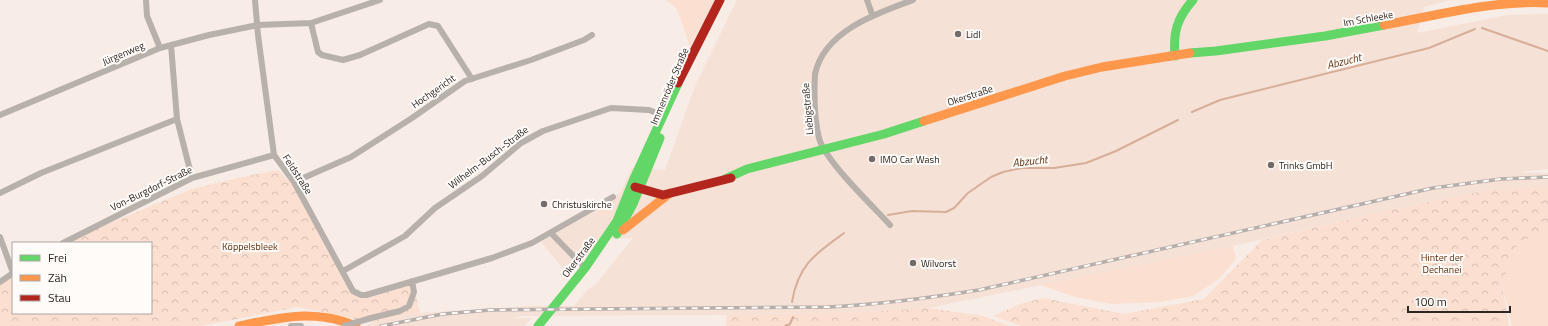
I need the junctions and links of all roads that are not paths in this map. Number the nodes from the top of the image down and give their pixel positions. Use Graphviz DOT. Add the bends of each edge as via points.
graph roads {
  1 [pos="146,0"];
  2 [pos="255,0"];
  3 [pos="380,0"];
  4 [pos="722,0"];
  5 [pos="867,0"];
  6 [pos="913,0"];
  7 [pos="1193,0"];
  8 [pos="1525,0"];
  9 [pos="1548,3"];
  10 [pos="872,14"];
  11 [pos="311,23"];
  12 [pos="258,25"];
  13 [pos="592,34"];
  14 [pos="171,45"];
  15 [pos="160,48"];
  16 [pos="1176,55"];
  17 [pos="472,79"];
  18 [pos="0,115"];
  19 [pos="664,116"];
  20 [pos="177,119"];
  21 [pos="824,150"];
  22 [pos="274,155"];
  23 [pos="192,178"];
  24 [pos="294,182"];
  25 [pos="636,185"];
  26 [pos="671,192"];
  27 [pos="0,193"];
  28 [pos="612,197"];
  29 [pos="890,225"];
  30 [pos="551,233"];
  31 [pos="618,233"];
  32 [pos="0,237"];
  33 [pos="65,242"];
  34 [pos="585,268"];
  35 [pos="12,270"];
  36 [pos="343,271"];
  37 [pos="12,274"];
  38 [pos="412,281"];
  39 [pos="0,282"];
  40 [pos="572,287"];
  41 [pos="240,326"];
  42 [pos="290,326"];
  43 [pos="301,326"];
  44 [pos="344,326"];
  45 [pos="356,326"];
  46 [pos="538,326"];
  47 [pos="543,326"];
  1 -- 15 [label="street" via="147,16"];
  2 -- 12 [label="street, Feldstraße"];
  3 -- 11 [label="street, Jürgenweg"];
  4 -- 19 [label="main road, Immenröder Straße" via="693,51"];
  4 -- 25 [label="main road, Immenröder Straße" via="688,67"];
  5 -- 10 [label="street"];
  6 -- 10 [label="street, Liebigstraße"];
  7 -- 16 [label="main road" via="1176,23"];
  8 -- 9 [label="main road, Im Schleeke"];
  8 -- 16 [label="main road, Im Schleeke" via="1325,36"];
  10 -- 21 [label="street, Liebigstraße" via="837,39 816,66 814,83 817,121 819,138"];
  11 -- 12 [label="street, Jürgenweg"];
  11 -- 17 [label="street" via="318,52 343,60 429,24 438,26"];
  12 -- 14 [label="street, Jürgenweg"];
  12 -- 22 [label="street, Feldstraße"];
  13 -- 17 [label="street, Hochgericht" via="584,40 531,60"];
  14 -- 15 [label="street, Jürgenweg"];
  14 -- 20 [label="street"];
  15 -- 18 [label="street, Jürgenweg"];
  16 -- 21 [label="main road, Okerstraße" via="1118,63 1080,72 905,128"];
  17 -- 24 [label="street, Hochgericht" via="465,81 351,157"];
  19 -- 25 [label="main road, Immenröder Straße"];
  19 -- 36 [label="street, Wilhelm-Busch-Straße" via="649,110 611,108 543,131 521,143 482,176 435,208 405,236"];
  20 -- 23 [label="street"];
  20 -- 27 [label="street" via="41,173"];
  21 -- 26 [label="main road, Okerstraße" via="770,164 764,170"];
  21 -- 29 [label="street, Liebigstraße"];
  22 -- 23 [label="street, Von-Burgdorf-Straße"];
  22 -- 24 [label="street, Feldstraße"];
  23 -- 33 [label="street, Von-Burgdorf-Straße"];
  24 -- 36 [label="street, Feldstraße"];
  25 -- 26 [label="main road, Okerstraße" via="653,191"];
  25 -- 31 [label="main road" via="626,220"];
  25 -- 34 [label="main road, Okerstraße" via="627,196 623,210 610,234"];
  26 -- 31 [label="main road"];
  28 -- 30 [label="street"];
  30 -- 34 [label="street"];
  30 -- 38 [label="street" via="492,258"];
  31 -- 40 [label="main road, Okerstraße"];
  32 -- 35 [label="street"];
  34 -- 40 [label="main road, Okerstraße"];
  36 -- 38 [label="street, Feldstraße" via="353,291 361,295"];
  37 -- 39 [label="street"];
  38 -- 44 [label="street, bridge" via="414,292 409,306 400,311"];
  40 -- 46 [label="main road, Okerstraße"];
  40 -- 47 [label="main road, Okerstraße"];
  41 -- 45 [label="main road" via="307,314 335,317"];
  42 -- 43 [label="street"];
}
